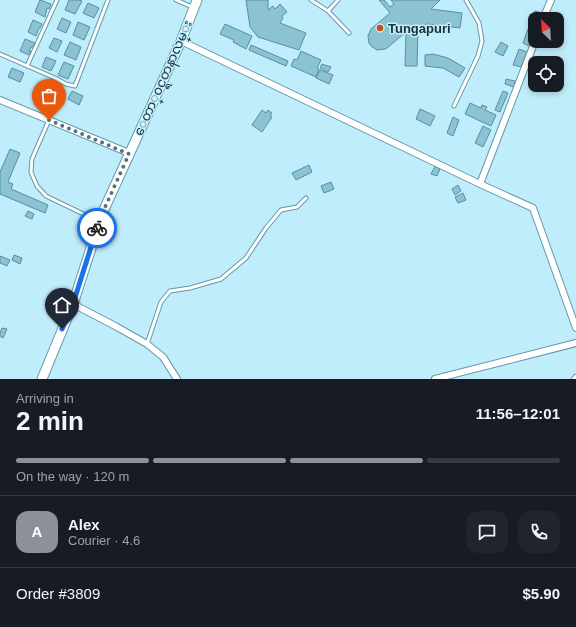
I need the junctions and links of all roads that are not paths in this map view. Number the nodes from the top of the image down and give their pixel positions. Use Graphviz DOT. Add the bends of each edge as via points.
graph roads {
  1 [pos="57,0"];
  2 [pos="108,0"];
  3 [pos="176,0"];
  4 [pos="311,0"];
  5 [pos="338,0"];
  6 [pos="466,0"];
  7 [pos="551,0"];
  8 [pos="196,4"];
  9 [pos="328,11"];
  10 [pos="547,12"];
  11 [pos="349,33"];
  12 [pos="181,41"];
  13 [pos="532,48"];
  14 [pos="0,54"];
  15 [pos="27,66"];
  16 [pos="0,100"];
  17 [pos="454,106"];
  18 [pos="49,120"];
  19 [pos="129,154"];
  20 [pos="480,184"];
  21 [pos="306,198"];
  22 [pos="100,221"];
  23 [pos="73,304"];
  24 [pos="576,328"];
  25 [pos="576,343"];
  26 [pos="147,344"];
  27 [pos="42,379"];
  28 [pos="177,379"];
  29 [pos="434,379"];
  1 -- 15 [label="lane"];
  2 -- 15 [label="lane" via="75,86"];
  3 -- 8 [label="lane"];
  4 -- 9 [label="lane"];
  5 -- 9 [label="lane"];
  6 -- 17 [label="lane" via="479,23 482,41 478,56"];
  7 -- 10 [label="street"];
  8 -- 12 [label="main road, ေတာ္၀င္ရတနာလမ္း"];
  9 -- 11 [label="lane"];
  12 -- 19 [label="main road, ေတာ္၀င္ရတနာလမ္း"];
  12 -- 20 [label="street"];
  13 -- 20 [label="street"];
  14 -- 15 [label="lane"];
  16 -- 18 [label="street"];
  18 -- 19 [label="street"];
  18 -- 22 [label="lane" via="32,159 31,172 37,186 46,196"];
  19 -- 22 [label="main road, ေတာ္၀င္ရတနာလမ္း"];
  20 -- 24 [label="street" via="533,208"];
  21 -- 26 [label="lane" via="297,207 281,210 246,258 221,278 190,288 170,291 161,302"];
  22 -- 23 [label="main road, ေတာ္၀င္ရတနာလမ္း"];
  23 -- 26 [label="street"];
  23 -- 27 [label="main road, ေတာ္၀င္ရတနာလမ္း"];
  25 -- 29 [label="street"];
  26 -- 28 [label="street" via="163,357"];
}
